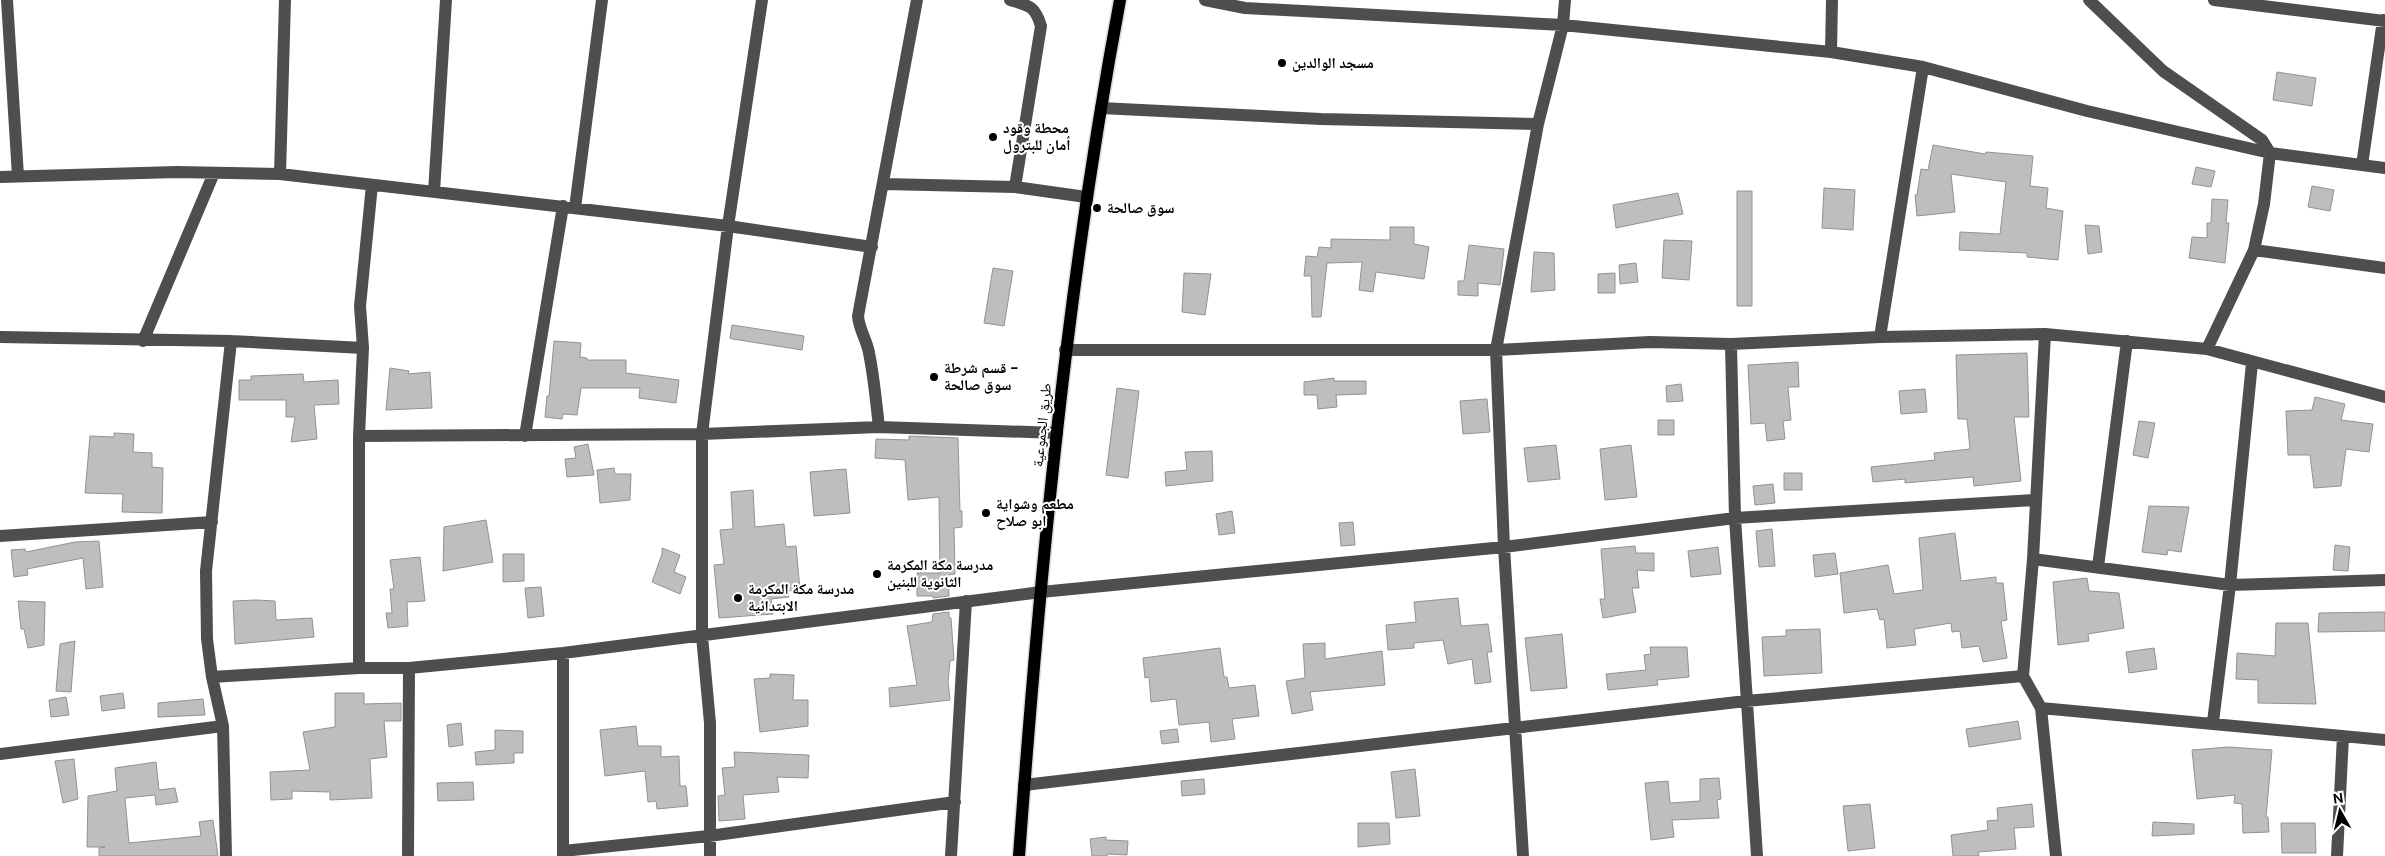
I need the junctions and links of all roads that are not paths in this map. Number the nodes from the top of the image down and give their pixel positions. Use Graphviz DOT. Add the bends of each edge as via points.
graph roads {
  1 [pos="7,0"];
  2 [pos="285,0"];
  3 [pos="446,0"];
  4 [pos="602,0"];
  5 [pos="762,0"];
  6 [pos="917,0"];
  7 [pos="1010,0"];
  8 [pos="1120,0"];
  9 [pos="1205,0"];
  10 [pos="1565,0"];
  11 [pos="1832,0"];
  12 [pos="2089,0"];
  13 [pos="2214,0"];
  14 [pos="2384,20"];
  15 [pos="1563,25"];
  16 [pos="1832,52"];
  17 [pos="1923,67"];
  18 [pos="1101,108"];
  19 [pos="1538,124"];
  20 [pos="2270,153"];
  21 [pos="2362,165"];
  22 [pos="2385,168"];
  23 [pos="214,173"];
  24 [pos="280,174"];
  25 [pos="18,176"];
  26 [pos="0,177"];
  27 [pos="884,184"];
  28 [pos="372,185"];
  29 [pos="1015,187"];
  30 [pos="434,192"];
  31 [pos="1086,196"];
  32 [pos="569,207"];
  33 [pos="728,226"];
  34 [pos="872,247"];
  35 [pos="2254,250"];
  36 [pos="2385,268"];
  37 [pos="2045,334"];
  38 [pos="0,337"];
  39 [pos="1880,337"];
  40 [pos="143,341"];
  41 [pos="231,341"];
  42 [pos="2127,341"];
  43 [pos="1731,344"];
  44 [pos="363,348"];
  45 [pos="2207,349"];
  46 [pos="1065,350"];
  47 [pos="1496,350"];
  48 [pos="2252,362"];
  49 [pos="2385,397"];
  50 [pos="879,427"];
  51 [pos="1058,433"];
  52 [pos="702,434"];
  53 [pos="359,436"];
  54 [pos="525,436"];
  55 [pos="2034,500"];
  56 [pos="1736,518"];
  57 [pos="212,522"];
  58 [pos="0,536"];
  59 [pos="1504,547"];
  60 [pos="2033,558"];
  61 [pos="2098,567"];
  62 [pos="2385,580"];
  63 [pos="2230,585"];
  64 [pos="1041,592"];
  65 [pos="966,601"];
  66 [pos="702,636"];
  67 [pos="563,653"];
  68 [pos="359,668"];
  69 [pos="409,668"];
  70 [pos="2023,676"];
  71 [pos="212,677"];
  72 [pos="1746,701"];
  73 [pos="2041,708"];
  74 [pos="2213,722"];
  75 [pos="223,726"];
  76 [pos="1514,728"];
  77 [pos="2343,736"];
  78 [pos="2385,740"];
  79 [pos="0,754"];
  80 [pos="1024,785"];
  81 [pos="955,802"];
  82 [pos="709,836"];
  83 [pos="563,853"];
  84 [pos="226,856"];
  85 [pos="408,856"];
  86 [pos="710,856"];
  87 [pos="951,856"];
  88 [pos="1019,856"];
  89 [pos="1523,856"];
  90 [pos="1756,856"];
  91 [pos="2056,856"];
  92 [pos="2337,856"];
  1 -- 25 [label="street"];
  2 -- 24 [label="street"];
  3 -- 30 [label="street"];
  4 -- 32 [label="street"];
  5 -- 33 [label="street"];
  6 -- 27 [label="street"];
  7 -- 29 [label="street" via="1030,6 1037,13 1041,26"];
  8 -- 18 [label="main road, طريق الجموعية"];
  9 -- 15 [label="street" via="1244,8"];
  10 -- 15 [label="street"];
  11 -- 16 [label="street"];
  12 -- 20 [label="street" via="2162,71 2262,140"];
  13 -- 14 [label="street"];
  14 -- 21 [label="street"];
  15 -- 16 [label="street"];
  15 -- 19 [label="street"];
  16 -- 17 [label="street"];
  17 -- 20 [label="street" via="2086,111"];
  17 -- 39 [label="street"];
  18 -- 19 [label="street" via="1321,119"];
  18 -- 31 [label="main road, طريق الجموعية"];
  19 -- 47 [label="street"];
  20 -- 21 [label="street"];
  20 -- 35 [label="street"];
  21 -- 22 [label="street"];
  23 -- 24 [label="street"];
  23 -- 25 [label="street"];
  23 -- 40 [label="street"];
  24 -- 28 [label="street"];
  25 -- 26 [label="street"];
  27 -- 29 [label="street"];
  27 -- 34 [label="street"];
  28 -- 30 [label="street"];
  28 -- 44 [label="street" via="360,306"];
  29 -- 31 [label="street"];
  30 -- 32 [label="street"];
  31 -- 46 [label="main road, طريق الجموعية"];
  32 -- 33 [label="street"];
  32 -- 54 [label="street"];
  33 -- 34 [label="street"];
  33 -- 52 [label="street"];
  34 -- 50 [label="street" via="858,316 859,328 869,352"];
  35 -- 36 [label="street"];
  35 -- 45 [label="street"];
  37 -- 39 [label="street"];
  37 -- 42 [label="street"];
  37 -- 55 [label="street"];
  38 -- 40 [label="street"];
  39 -- 43 [label="street"];
  40 -- 41 [label="street"];
  41 -- 44 [label="street"];
  41 -- 57 [label="street"];
  42 -- 45 [label="street"];
  42 -- 61 [label="street"];
  43 -- 47 [label="street" via="1650,342"];
  43 -- 56 [label="street"];
  44 -- 53 [label="street"];
  45 -- 48 [label="street"];
  46 -- 47 [label="street"];
  46 -- 51 [label="main road, طريق الجموعية"];
  47 -- 59 [label="street"];
  48 -- 49 [label="street"];
  48 -- 63 [label="street"];
  50 -- 51 [label="street"];
  50 -- 52 [label="street"];
  51 -- 64 [label="main road, طريق الجموعية"];
  52 -- 54 [label="street"];
  52 -- 66 [label="street"];
  53 -- 54 [label="street"];
  53 -- 68 [label="street"];
  55 -- 56 [label="street"];
  55 -- 60 [label="street"];
  56 -- 59 [label="street"];
  56 -- 72 [label="street"];
  57 -- 58 [label="street"];
  57 -- 71 [label="street" via="206,571 207,639"];
  59 -- 64 [label="street"];
  59 -- 76 [label="street"];
  60 -- 61 [label="street"];
  60 -- 70 [label="street"];
  61 -- 63 [label="street"];
  62 -- 63 [label="street"];
  63 -- 74 [label="street"];
  64 -- 65 [label="street"];
  64 -- 80 [label="main road, طريق الجموعية"];
  65 -- 66 [label="street"];
  65 -- 81 [label="street"];
  66 -- 67 [label="street"];
  66 -- 82 [label="street" via="710,723"];
  67 -- 69 [label="street"];
  67 -- 83 [label="street"];
  68 -- 69 [label="street"];
  68 -- 71 [label="street"];
  69 -- 85 [label="street"];
  70 -- 72 [label="street"];
  70 -- 73 [label="street"];
  71 -- 75 [label="street"];
  72 -- 76 [label="street"];
  72 -- 90 [label="street"];
  73 -- 74 [label="street"];
  73 -- 91 [label="street"];
  74 -- 77 [label="street"];
  75 -- 79 [label="street"];
  75 -- 84 [label="street"];
  76 -- 80 [label="street"];
  76 -- 89 [label="street"];
  77 -- 78 [label="street"];
  77 -- 92 [label="street"];
  80 -- 88 [label="main road, طريق الجموعية"];
  81 -- 82 [label="street"];
  81 -- 87 [label="street"];
  82 -- 83 [label="street"];
  82 -- 86 [label="street"];
}
